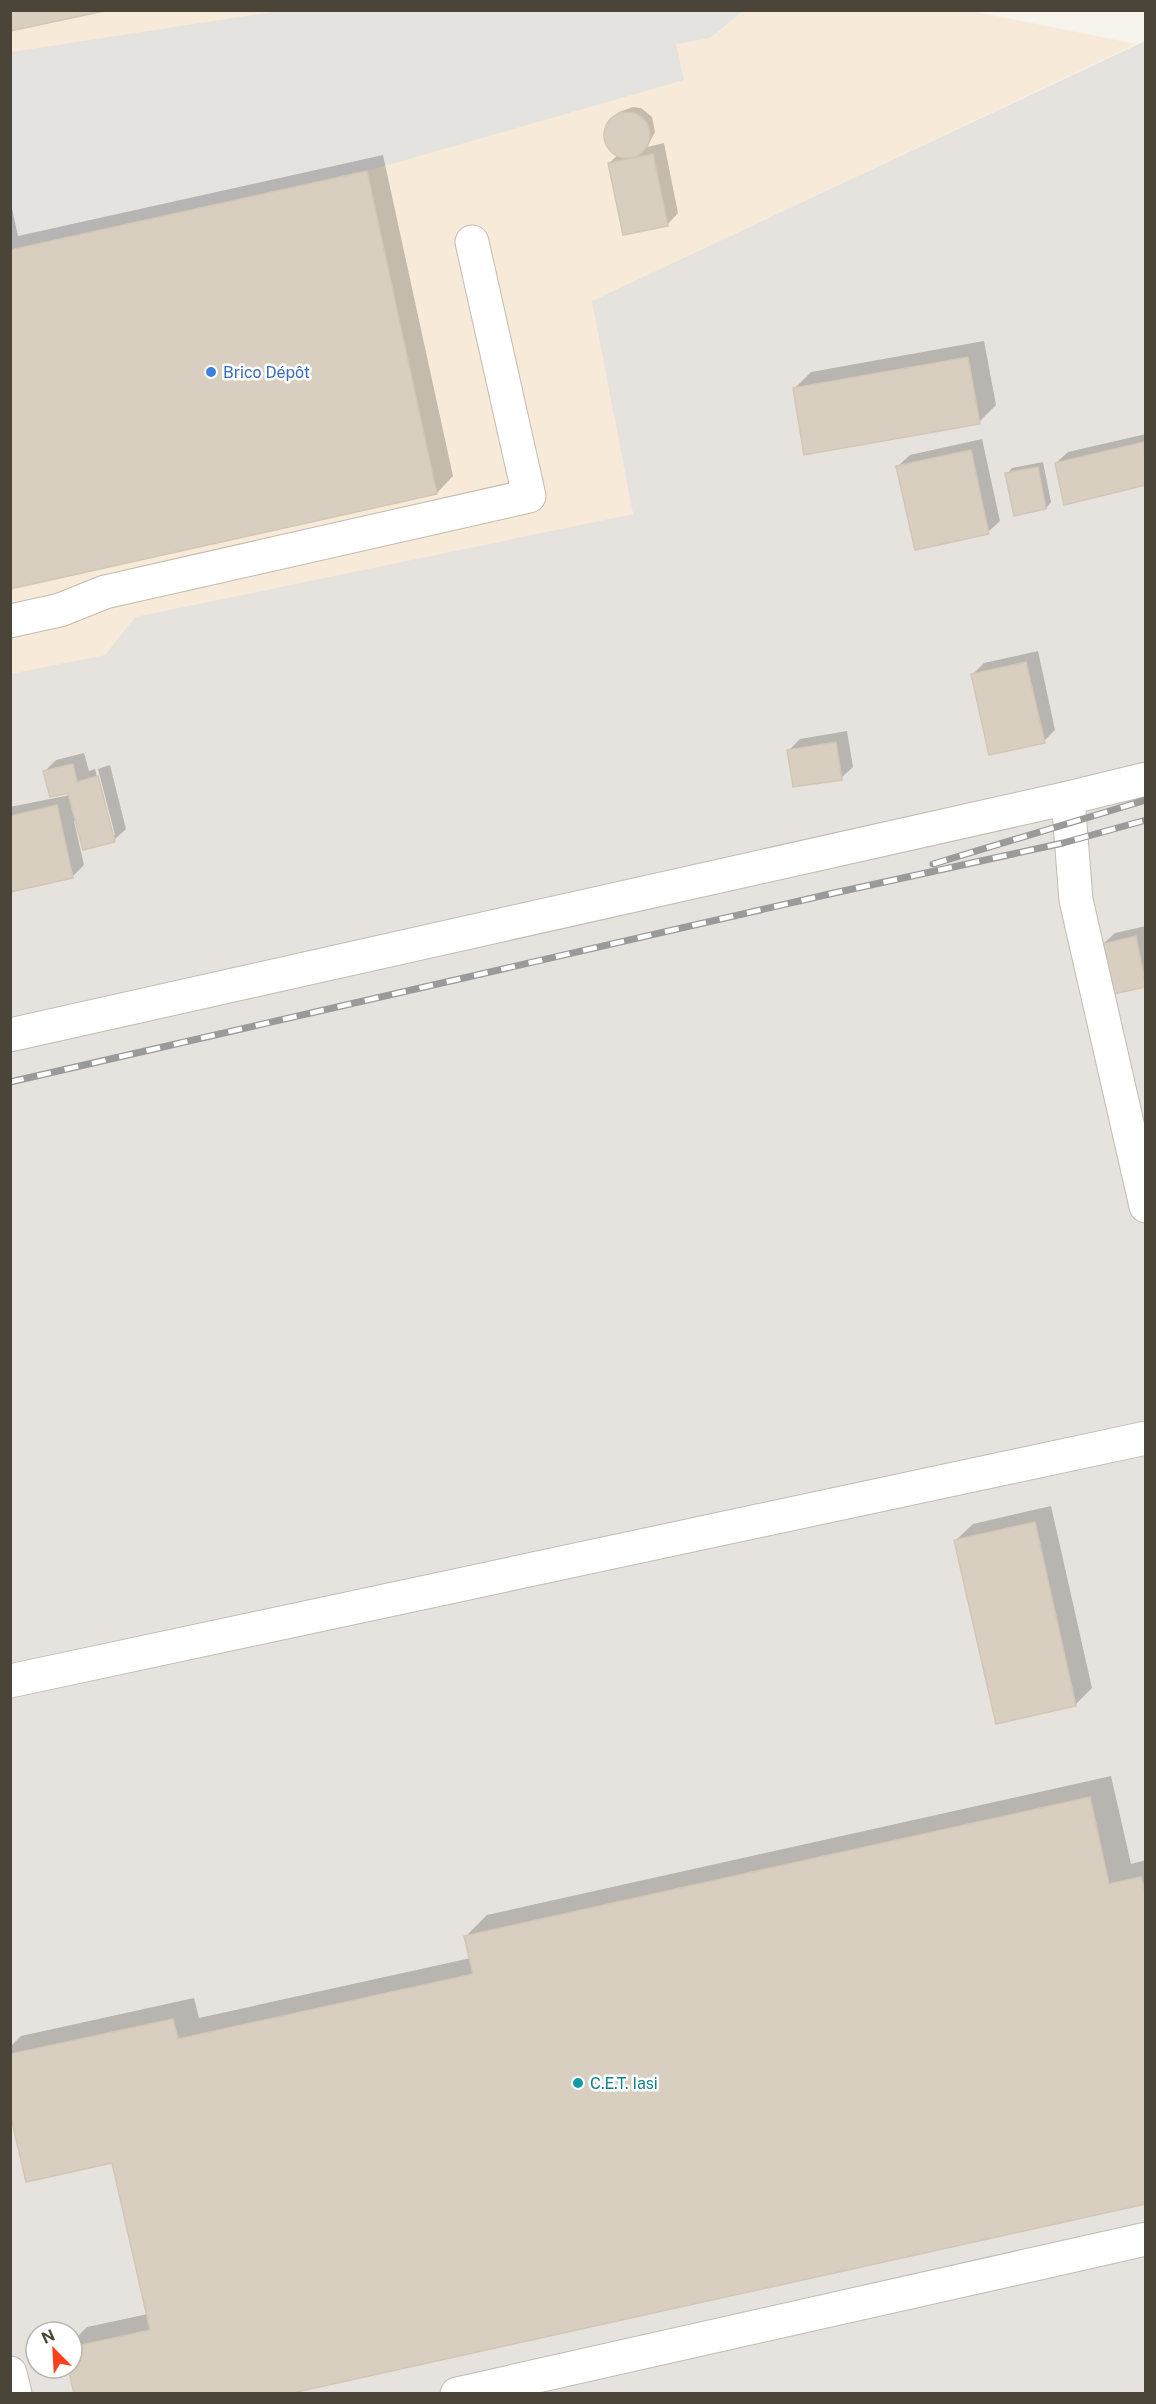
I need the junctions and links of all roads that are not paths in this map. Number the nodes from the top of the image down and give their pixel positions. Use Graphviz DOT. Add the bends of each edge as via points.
graph roads {
  1 [pos="472,242"];
  2 [pos="10,621"];
  3 [pos="1146,779"];
  4 [pos="1068,798"];
  5 [pos="10,1035"];
  6 [pos="1146,1206"];
  7 [pos="1146,1438"];
  8 [pos="10,1681"];
  9 [pos="1146,2240"];
  10 [pos="10,2373"];
  11 [pos="15,2394"];
  12 [pos="457,2394"];
  1 -- 2 [label="lane" via="529,496 105,592 60,610"];
  3 -- 4 [label="lane"];
  4 -- 5 [label="lane"];
  4 -- 6 [label="lane" via="1076,900"];
  7 -- 8 [label="lane"];
  9 -- 12 [label="lane"];
  10 -- 11 [label="lane"];
}
